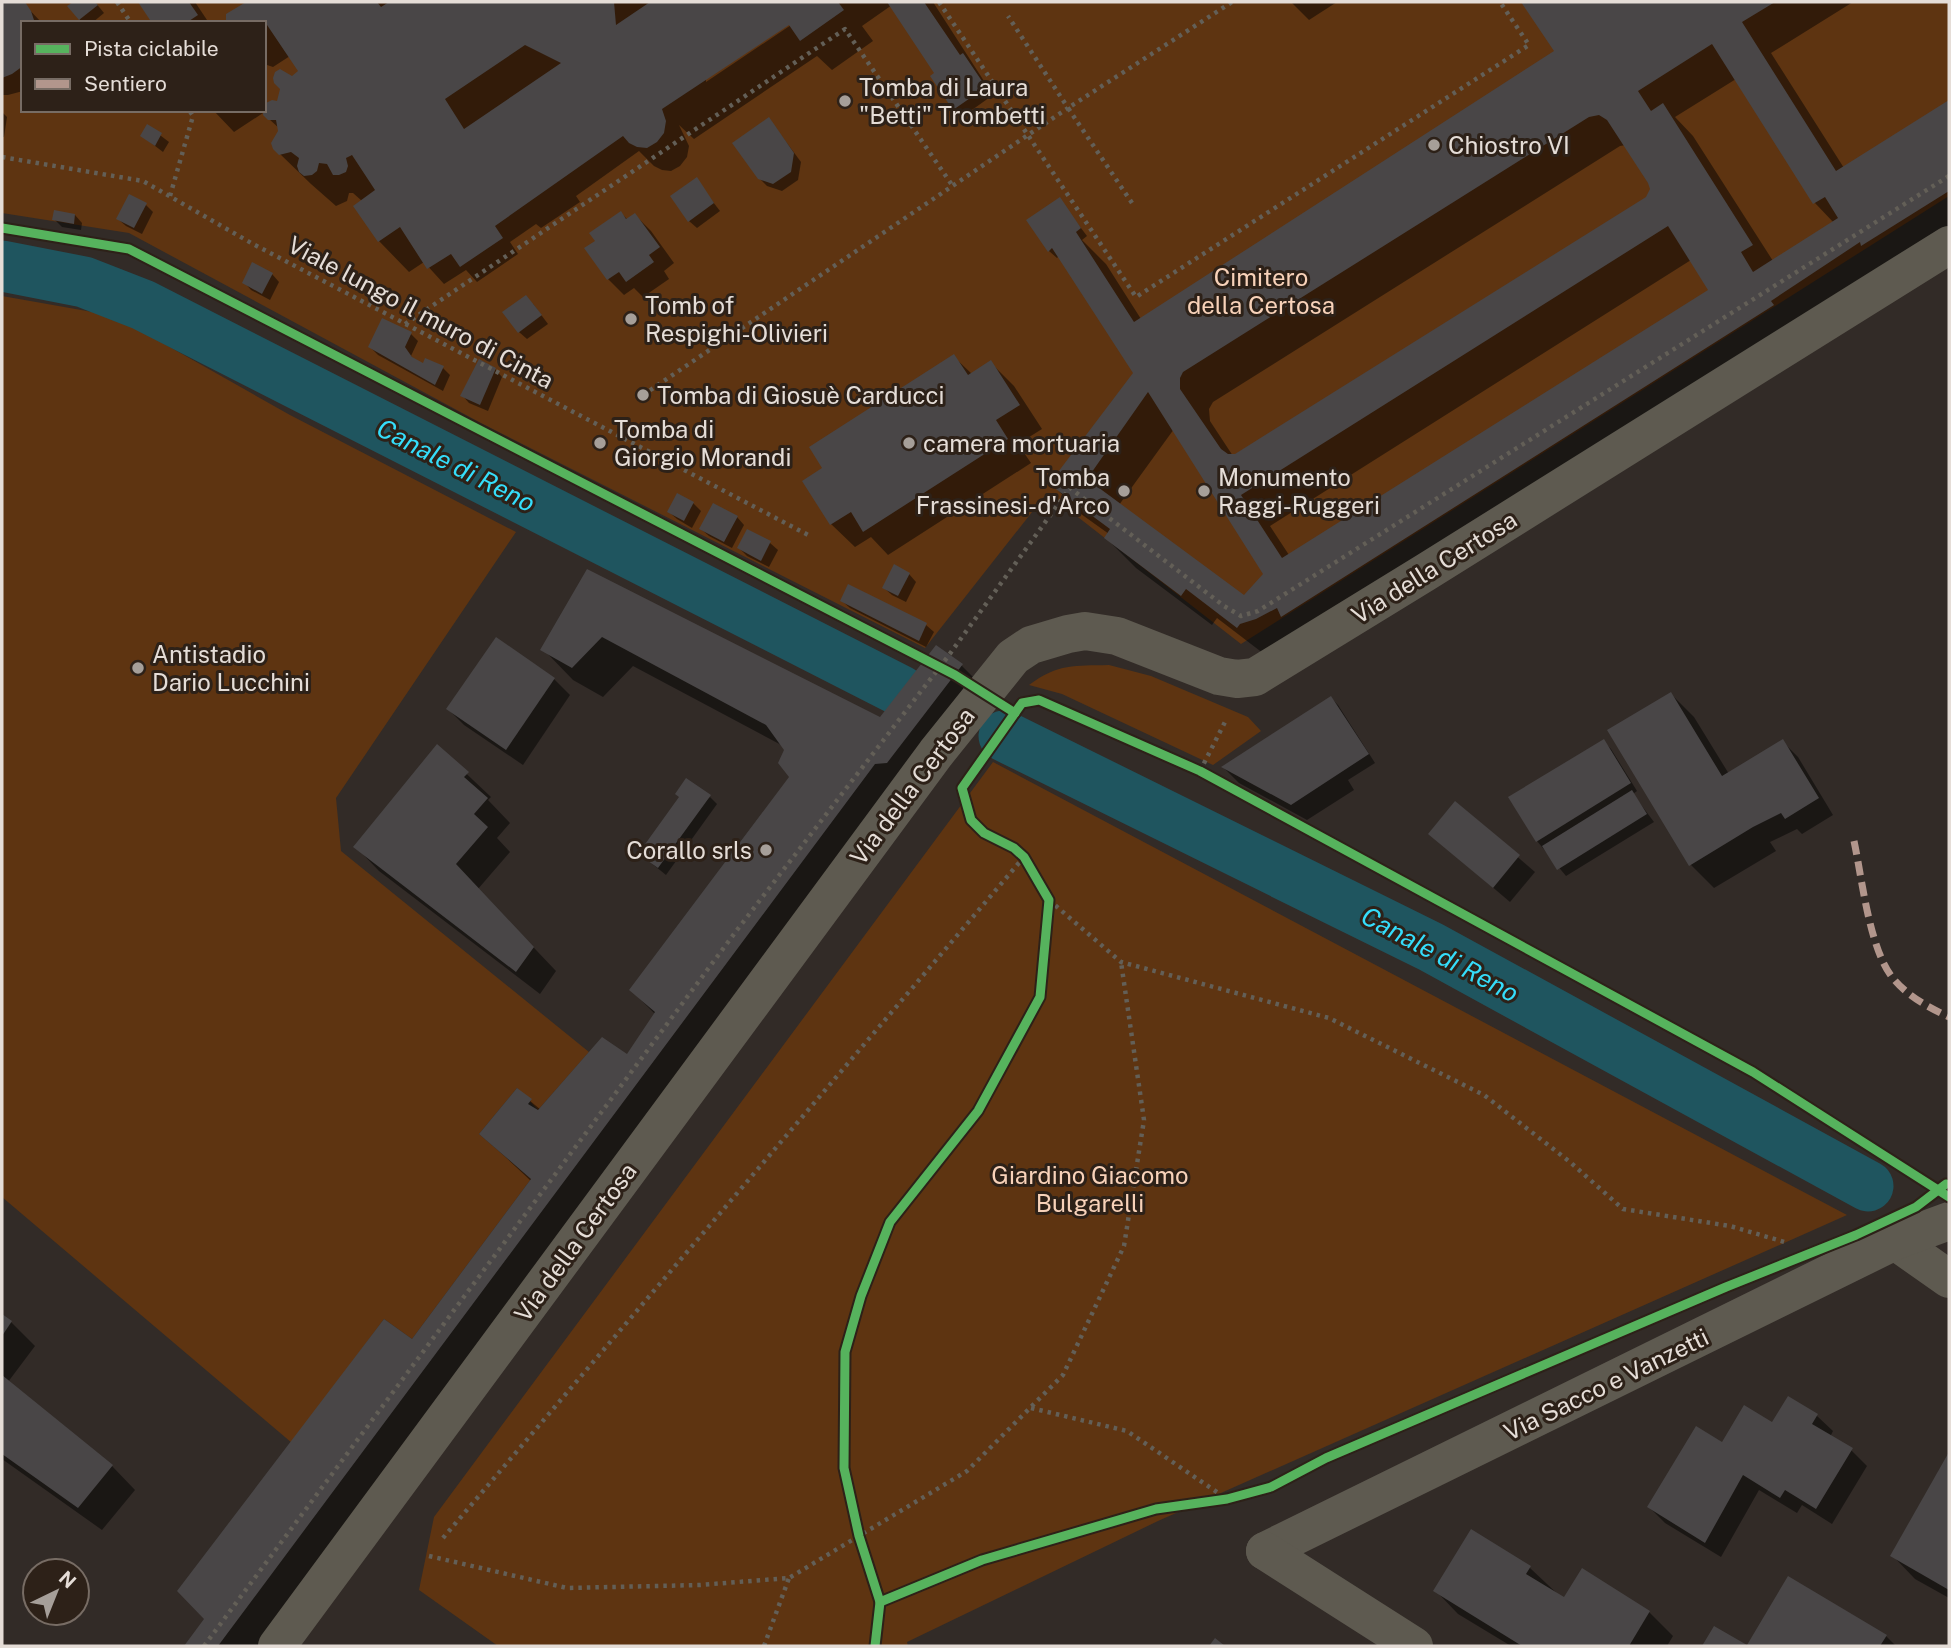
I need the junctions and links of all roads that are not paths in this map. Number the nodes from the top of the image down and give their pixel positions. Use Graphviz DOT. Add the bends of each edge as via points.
graph roads {
  1 [pos="1949,245"];
  2 [pos="1949,1221"];
  3 [pos="1895,1241"];
  4 [pos="1949,1279"];
  5 [pos="277,1646"];
  6 [pos="1414,1646"];
  1 -- 5 [label="street, Via della Certosa" via="1255,677 1219,676 1117,636 1085,631 1031,645 1013,657 936,753"];
  2 -- 3 [label="street, Via Sacco e Vanzetti"];
  3 -- 4 [label="street"];
  3 -- 6 [label="street, Via Sacco e Vanzetti" via="1265,1551"];
}
